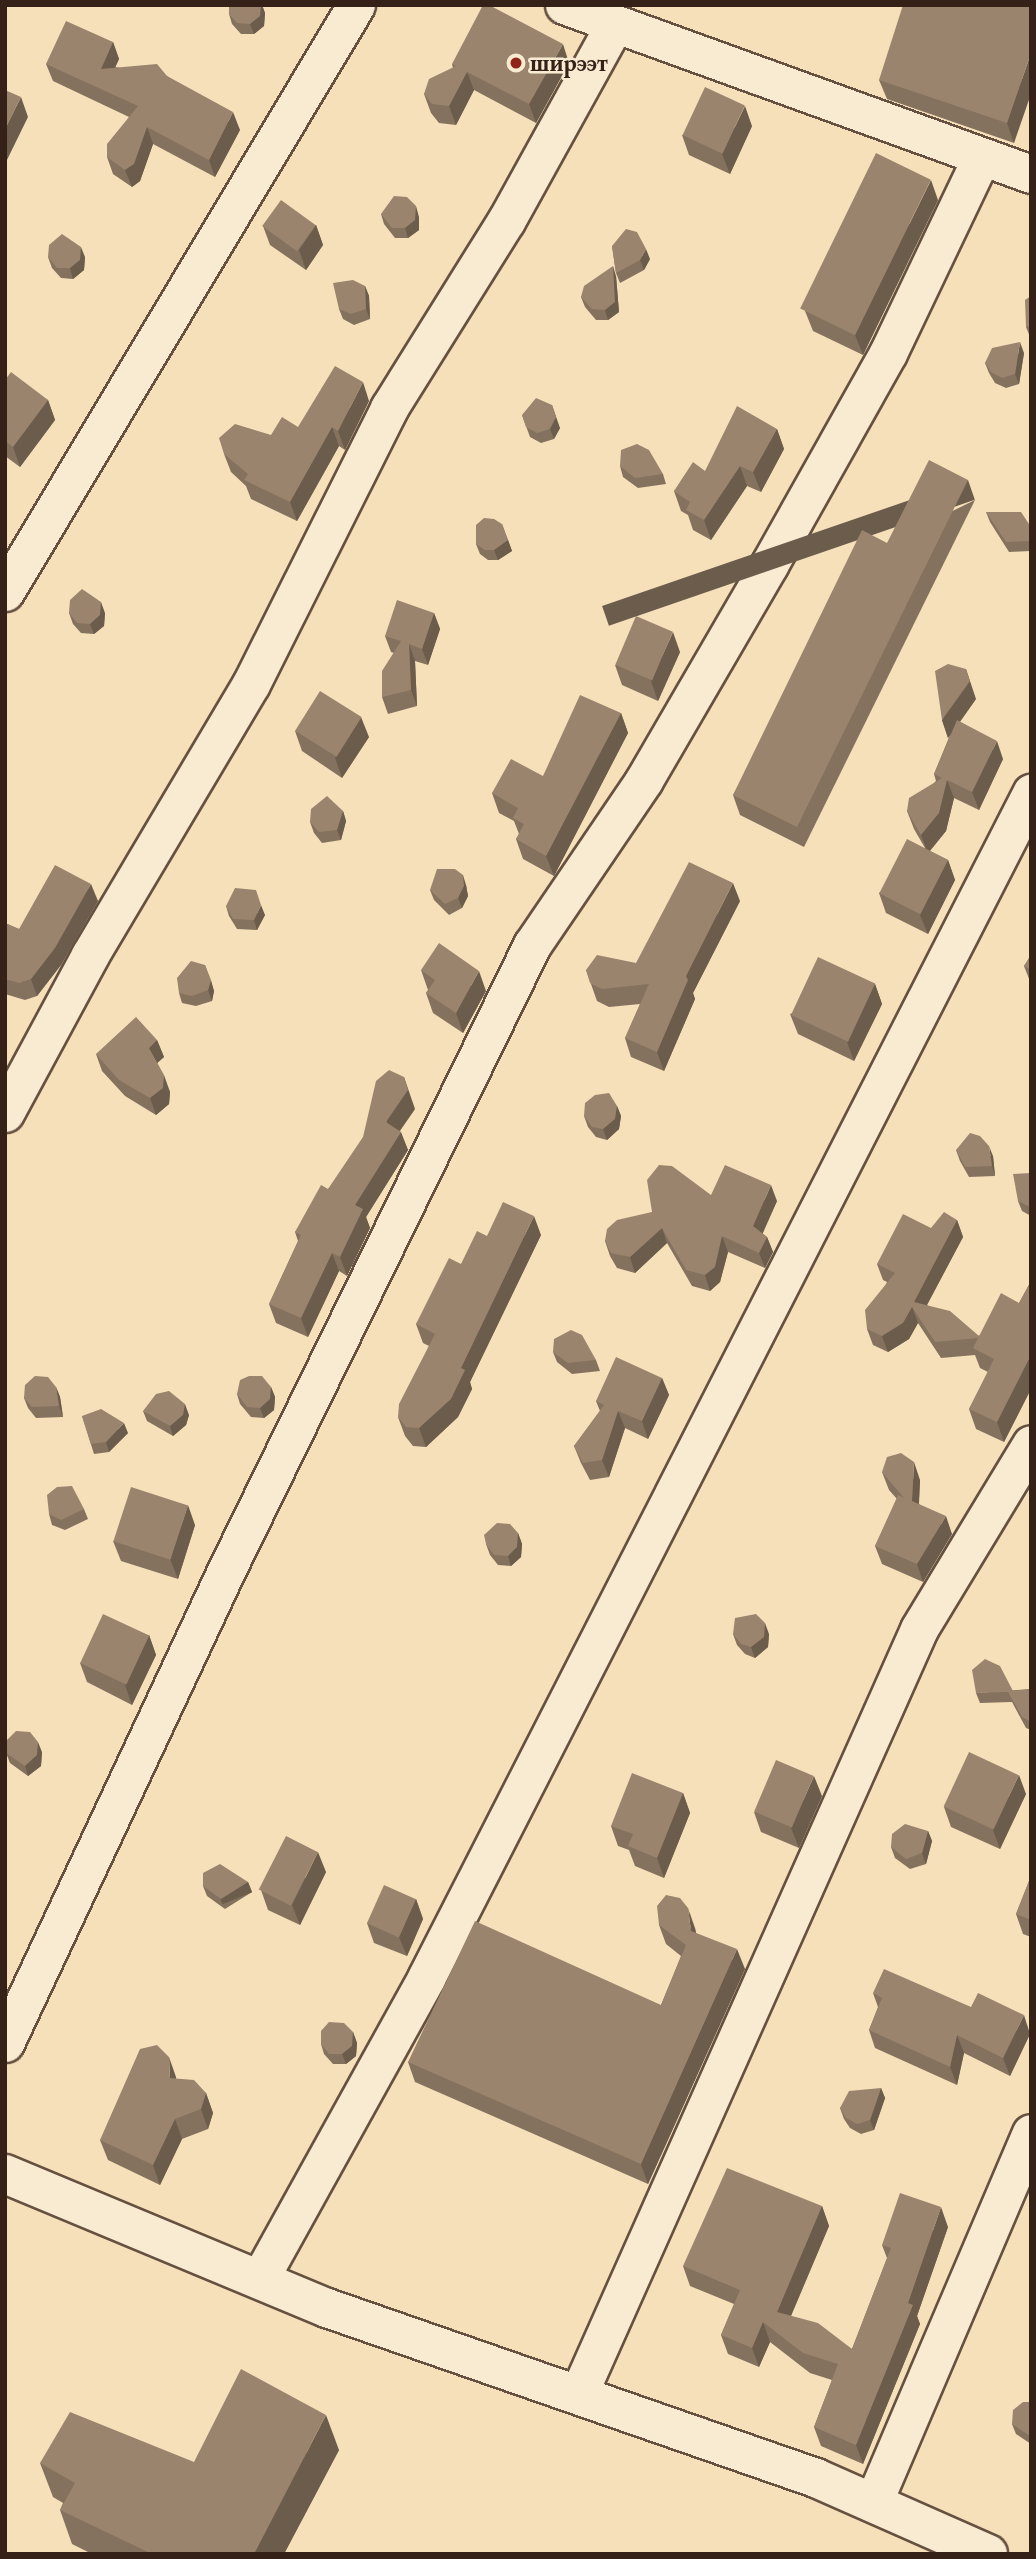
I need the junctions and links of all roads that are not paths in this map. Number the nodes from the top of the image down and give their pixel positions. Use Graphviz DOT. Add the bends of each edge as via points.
graph roads {
  1 [pos="356,5"];
  2 [pos="564,5"];
  3 [pos="614,25"];
  4 [pos="980,160"];
  5 [pos="1031,174"];
  6 [pos="5,592"];
  7 [pos="1031,793"];
  8 [pos="5,1113"];
  9 [pos="1031,1444"];
  10 [pos="5,2043"];
  11 [pos="1031,2133"];
  12 [pos="5,2174"];
  13 [pos="260,2278"];
  14 [pos="578,2395"];
  15 [pos="873,2503"];
  16 [pos="988,2554"];
  1 -- 6 [label="street"];
  2 -- 3 [label="street"];
  3 -- 4 [label="street"];
  3 -- 8 [label="street" via="506,221 389,408 251,684 90,955"];
  4 -- 5 [label="street"];
  4 -- 10 [label="street" via="888,353 762,577 644,780 532,945 226,1571"];
  7 -- 13 [label="street" via="439,1954"];
  9 -- 14 [label="street" via="919,1629"];
  11 -- 15 [label="street"];
  12 -- 13 [label="main road"];
  13 -- 14 [label="main road" via="327,2308"];
  14 -- 15 [label="main road" via="816,2478"];
  15 -- 16 [label="main road"];
}
